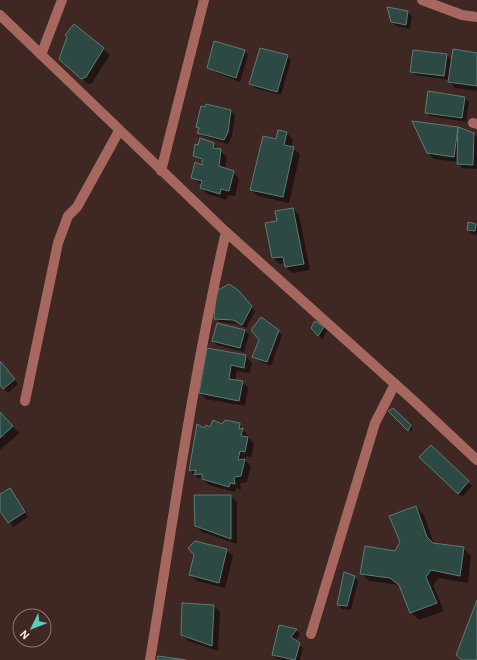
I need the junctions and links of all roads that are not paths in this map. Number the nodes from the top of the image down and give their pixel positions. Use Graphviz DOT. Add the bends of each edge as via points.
graph roads {
  1 [pos="62,0"];
  2 [pos="204,0"];
  3 [pos="422,0"];
  4 [pos="0,15"];
  5 [pos="477,17"];
  6 [pos="41,54"];
  7 [pos="119,131"];
  8 [pos="161,171"];
  9 [pos="226,232"];
  10 [pos="395,384"];
  11 [pos="25,401"];
  12 [pos="477,460"];
  13 [pos="311,634"];
  14 [pos="150,660"];
  1 -- 6 [label="street"];
  2 -- 8 [label="street"];
  3 -- 5 [label="street" via="462,15"];
  4 -- 6 [label="street"];
  6 -- 7 [label="street"];
  7 -- 8 [label="street"];
  7 -- 11 [label="street" via="77,207 68,216 60,236"];
  8 -- 9 [label="street"];
  9 -- 10 [label="street"];
  9 -- 14 [label="street" via="208,308 190,404"];
  10 -- 12 [label="street"];
  10 -- 13 [label="street" via="375,423"];
}
